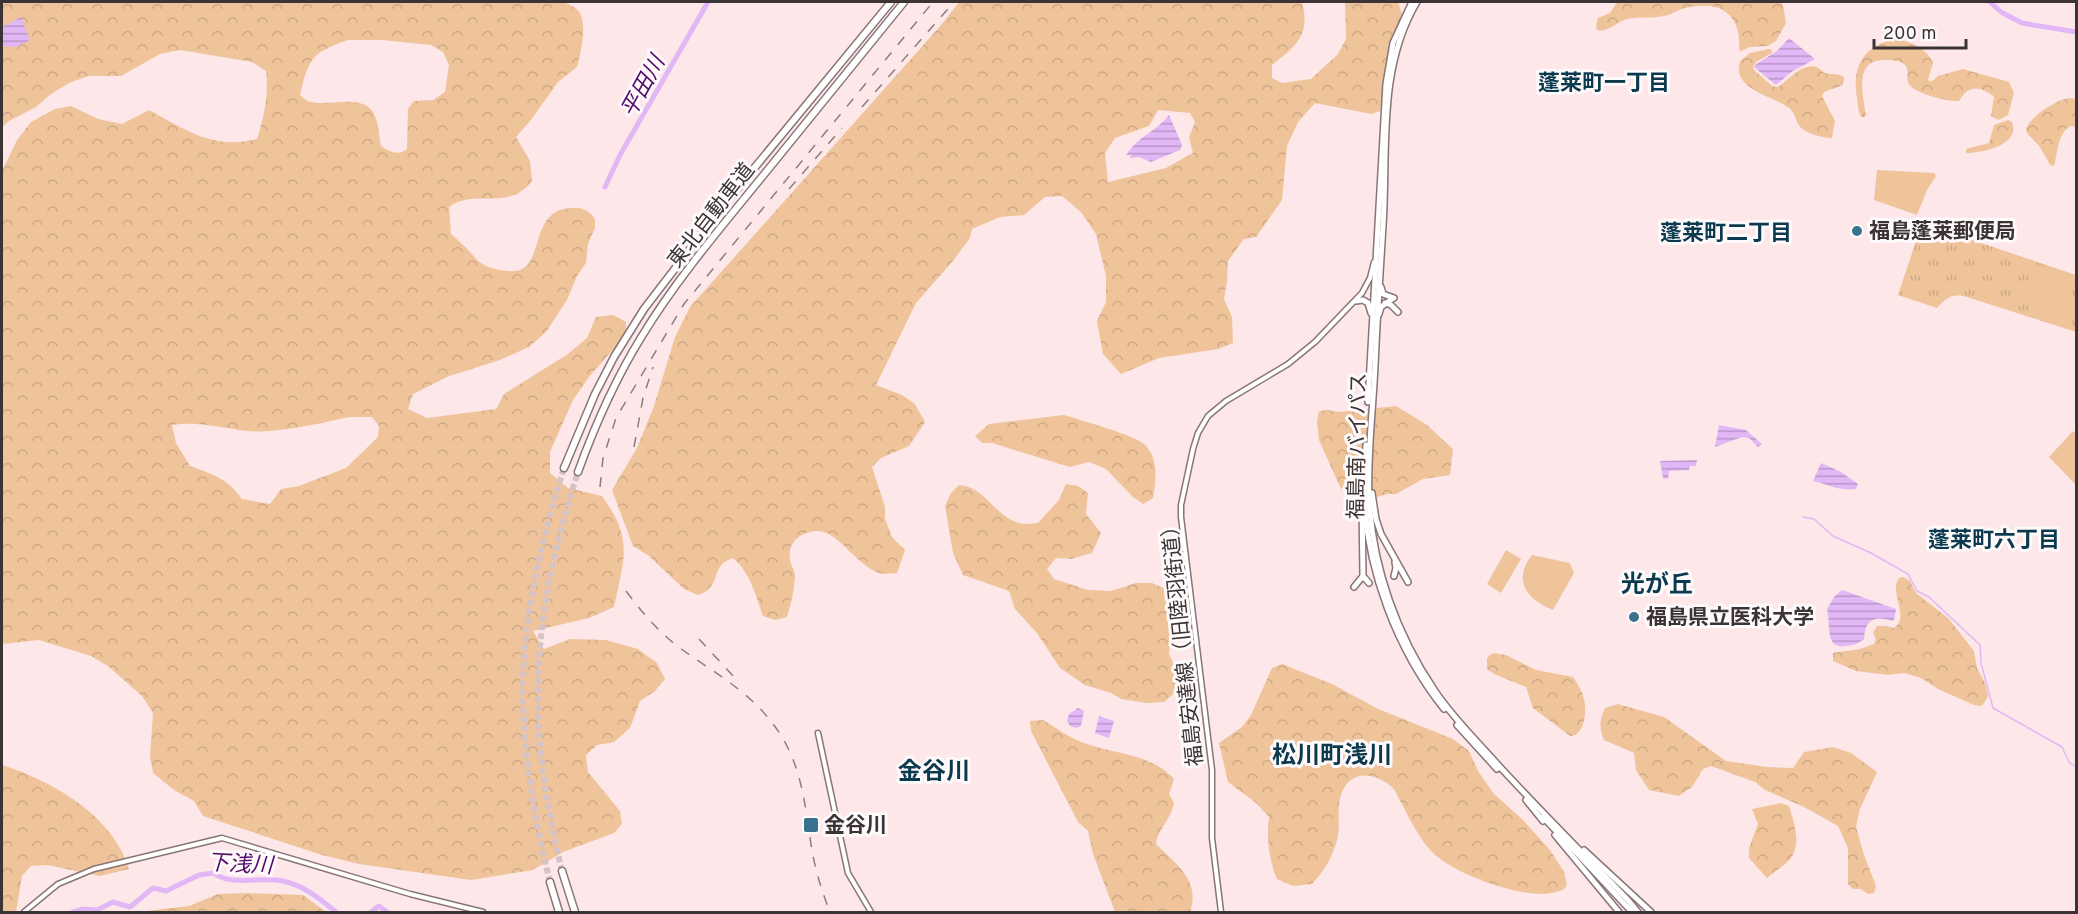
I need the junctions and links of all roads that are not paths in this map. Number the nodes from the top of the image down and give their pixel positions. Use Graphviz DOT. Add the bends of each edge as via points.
graph roads {
  1 [pos="891,2"];
  2 [pos="904,2"];
  3 [pos="1412,2"];
  4 [pos="1417,2"];
  5 [pos="1377,256"];
  6 [pos="1379,267"];
  7 [pos="1356,301"];
  8 [pos="1386,303"];
  9 [pos="1398,312"];
  10 [pos="1374,327"];
  11 [pos="1372,374"];
  12 [pos="1366,453"];
  13 [pos="1369,467"];
  14 [pos="564,468"];
  15 [pos="578,471"];
  16 [pos="1389,550"];
  17 [pos="1363,576"];
  18 [pos="1394,576"];
  19 [pos="1408,582"];
  20 [pos="1369,583"];
  21 [pos="1354,587"];
  22 [pos="818,733"];
  23 [pos="1526,800"];
  24 [pos="1536,806"];
  25 [pos="562,871"];
  26 [pos="550,882"];
  27 [pos="1627,902"];
  28 [pos="24,912"];
  29 [pos="483,912"];
  30 [pos="559,912"];
  31 [pos="575,912"];
  32 [pos="870,912"];
  33 [pos="1221,912"];
  34 [pos="1619,912"];
  35 [pos="1636,912"];
  36 [pos="1651,912"];
  1 -- 14 [label="highway, 東北自動車道" via="709,223 644,309 595,393"];
  2 -- 15 [label="highway, 東北自動車道" via="668,296 625,367"];
  3 -- 5 [label="highway, 福島南バイパス" via="1393,43 1387,69"];
  4 -- 6 [label="highway, 福島南バイパス" via="1401,34 1392,70"];
  5 -- 7 [label="main road, 福島安達線（旧陸羽街道）" via="1368,284"];
  5 -- 10 [label="highway, 福島南バイパス"];
  6 -- 8 [label="highway" via="1382,292 1394,298"];
  6 -- 10 [label="highway, 福島南バイパス"];
  7 -- 10 [label="highway" via="1363,300 1370,306"];
  7 -- 33 [label="main road, 福島安達線（旧陸羽街道）" via="1288,364 1215,409 1200,428 1193,449 1181,518 1212,770 1212,838"];
  8 -- 9 [label="highway"];
  8 -- 10 [label="highway"];
  10 -- 11 [label="highway, 福島南バイパス"];
  11 -- 12 [label="highway, 福島南バイパス"];
  11 -- 13 [label="highway, 福島南バイパス"];
  12 -- 17 [label="highway" via="1362,490"];
  12 -- 23 [label="highway, 福島南バイパス" via="1364,496 1369,534 1382,591 1404,647 1435,698"];
  13 -- 16 [label="highway" via="1376,519"];
  13 -- 24 [label="highway, 福島南バイパス" via="1371,519 1379,565 1411,651 1452,715"];
  16 -- 18 [label="highway" via="1396,564"];
  16 -- 19 [label="highway"];
  17 -- 20 [label="highway"];
  17 -- 21 [label="highway"];
  22 -- 32 [label="main road" via="848,873"];
  23 -- 27 [label="highway, 福島南バイパス"];
  23 -- 34 [label="highway"];
  24 -- 27 [label="highway, 福島南バイパス"];
  24 -- 36 [label="highway"];
  25 -- 31 [label="highway"];
  26 -- 30 [label="highway"];
  27 -- 35 [label="highway, 福島南バイパス"];
  28 -- 29 [label="main road" via="58,884 94,869 222,838"];
}
